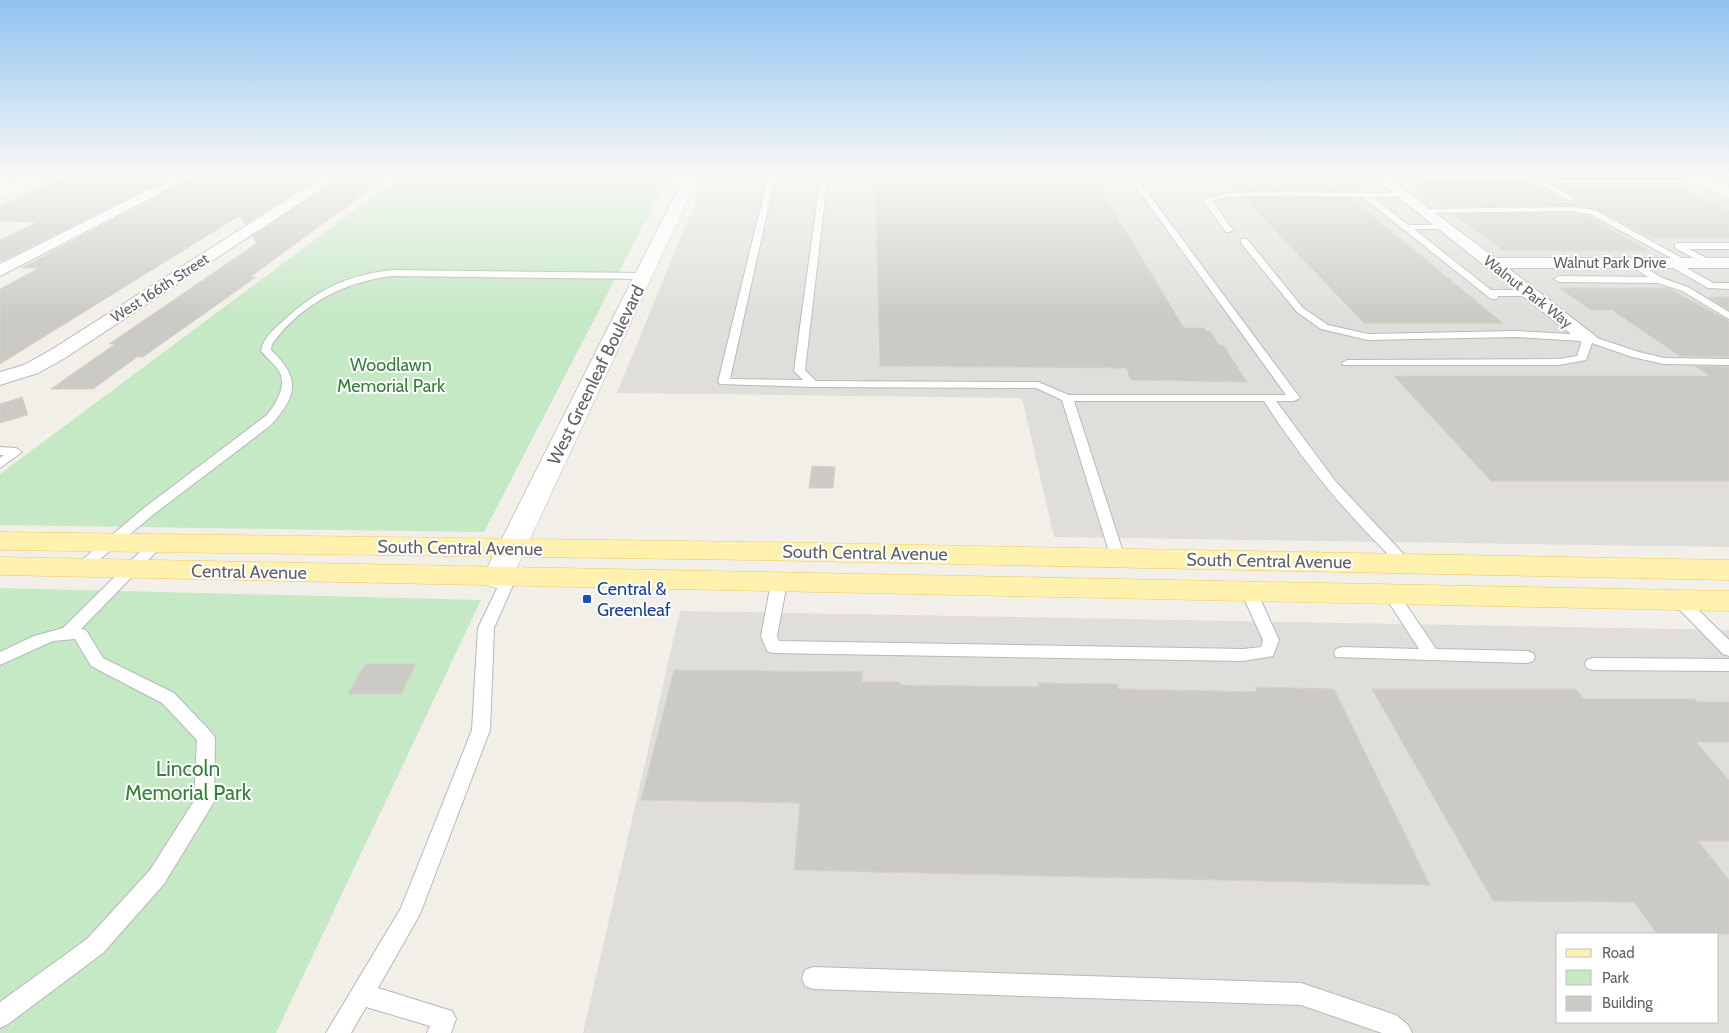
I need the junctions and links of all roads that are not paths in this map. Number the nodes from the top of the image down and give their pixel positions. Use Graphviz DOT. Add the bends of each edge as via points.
graph roads {
  1 [pos="97,221"];
  2 [pos="262,221"];
  3 [pos="670,221"];
  4 [pos="761,221"];
  5 [pos="819,221"];
  6 [pos="1166,221"];
  7 [pos="1223,221"];
  8 [pos="1398,221"];
  9 [pos="1436,221"];
  10 [pos="1608,221"];
  11 [pos="1405,227"];
  12 [pos="1445,228"];
  13 [pos="1229,230"];
  14 [pos="1244,241"];
  15 [pos="1729,246"];
  16 [pos="1490,263"];
  17 [pos="1552,263"];
  18 [pos="1633,263"];
  19 [pos="1679,263"];
  20 [pos="1709,263"];
  21 [pos="1729,263"];
  22 [pos="0,271"];
  23 [pos="645,276"];
  24 [pos="1559,279"];
  25 [pos="1576,279"];
  26 [pos="1659,280"];
  27 [pos="1729,286"];
  28 [pos="1530,293"];
  29 [pos="1729,316"];
  30 [pos="1588,338"];
  31 [pos="58,354"];
  32 [pos="1729,362"];
  33 [pos="1347,363"];
  34 [pos="0,379"];
  35 [pos="813,384"];
  36 [pos="1067,398"];
  37 [pos="1268,398"];
  38 [pos="0,451"];
  39 [pos="0,464"];
  40 [pos="0,541"];
  41 [pos="108,543"];
  42 [pos="156,544"];
  43 [pos="511,549"];
  44 [pos="1118,558"];
  45 [pos="1405,563"];
  46 [pos="0,566"];
  47 [pos="81,568"];
  48 [pos="131,569"];
  49 [pos="1683,569"];
  50 [pos="1729,570"];
  51 [pos="503,578"];
  52 [pos="779,583"];
  53 [pos="1249,592"];
  54 [pos="1392,594"];
  55 [pos="1452,596"];
  56 [pos="1679,600"];
  57 [pos="1722,601"];
  58 [pos="70,631"];
  59 [pos="1729,650"];
  60 [pos="1342,652"];
  61 [pos="1431,655"];
  62 [pos="1527,657"];
  63 [pos="0,659"];
  64 [pos="1593,664"];
  65 [pos="1729,665"];
  66 [pos="813,978"];
  67 [pos="361,994"];
  68 [pos="0,1016"];
  69 [pos="338,1033"];
  70 [pos="439,1033"];
  71 [pos="1400,1033"];
  1 -- 22 [label="street"];
  2 -- 31 [label="street, West 166th Street"];
  3 -- 23 [label="street, West Greenleaf Boulevard"];
  4 -- 35 [label="lane" via="724,382"];
  5 -- 35 [label="lane" via="799,371"];
  6 -- 37 [label="lane" via="1294,398"];
  7 -- 13 [label="lane"];
  8 -- 11 [label="lane"];
  9 -- 12 [label="street, Walnut Park Way"];
  10 -- 19 [label="lane"];
  11 -- 12 [label="lane"];
  11 -- 28 [label="lane" via="1491,295"];
  12 -- 16 [label="street, Walnut Park Way"];
  14 -- 30 [label="lane" via="1300,310 1325,327 1368,337 1516,334"];
  15 -- 20 [label="lane" via="1678,246"];
  16 -- 17 [label="street, Walnut Park Drive"];
  16 -- 28 [label="street, Walnut Park Way"];
  17 -- 18 [label="street, Walnut Park Drive"];
  17 -- 25 [label="lane"];
  18 -- 19 [label="street, Walnut Park Drive"];
  18 -- 26 [label="lane"];
  19 -- 20 [label="street, Walnut Park Drive"];
  19 -- 27 [label="lane" via="1711,286"];
  20 -- 21 [label="street, Walnut Park Drive"];
  23 -- 41 [label="lane" via="392,273 355,279 328,289 314,298 266,344 266,350 286,373 286,390 278,411"];
  23 -- 43 [label="street, West Greenleaf Boulevard"];
  24 -- 25 [label="lane"];
  25 -- 26 [label="lane"];
  26 -- 29 [label="lane" via="1685,289"];
  28 -- 30 [label="street, Walnut Park Way"];
  30 -- 32 [label="lane" via="1664,361"];
  30 -- 33 [label="lane" via="1582,358 1559,362"];
  31 -- 34 [label="street" via="31,369"];
  35 -- 36 [label="lane" via="1038,385"];
  36 -- 37 [label="lane"];
  36 -- 44 [label="lane"];
  37 -- 45 [label="lane" via="1285,426 1367,527"];
  38 -- 39 [label="lane" via="16,452"];
  40 -- 41 [label="main road, South Central Avenue"];
  41 -- 42 [label="main road, South Central Avenue"];
  41 -- 47 [label="lane"];
  42 -- 43 [label="main road, South Central Avenue"];
  42 -- 48 [label="lane"];
  43 -- 44 [label="main road, South Central Avenue"];
  43 -- 51 [label="street, West Greenleaf Boulevard"];
  44 -- 45 [label="main road, South Central Avenue"];
  45 -- 49 [label="main road, South Central Avenue"];
  45 -- 55 [label="main road"];
  46 -- 47 [label="main road, Central Avenue"];
  47 -- 48 [label="main road, Central Avenue"];
  48 -- 51 [label="main road, Central Avenue"];
  48 -- 58 [label="lane"];
  49 -- 50 [label="main road, South Central Avenue"];
  49 -- 57 [label="main road"];
  51 -- 52 [label="main road, South Central Avenue"];
  51 -- 67 [label="lane" via="486,628 481,730 410,914"];
  52 -- 53 [label="main road, South Central Avenue"];
  52 -- 53 [label="lane" via="770,636 773,647 1243,655 1267,652 1271,640"];
  53 -- 54 [label="main road, South Central Avenue"];
  54 -- 55 [label="main road, South Central Avenue"];
  54 -- 61 [label="lane"];
  55 -- 56 [label="main road, South Central Avenue"];
  56 -- 57 [label="main road, South Central Avenue"];
  56 -- 59 [label="lane"];
  58 -- 63 [label="lane" via="54,634"];
  58 -- 68 [label="lane" via="80,634 97,662 168,698 206,738 204,802 157,877 94,946"];
  60 -- 61 [label="lane"];
  61 -- 62 [label="lane"];
  64 -- 65 [label="lane"];
  66 -- 71 [label="lane" via="1300,994 1388,1023"];
  67 -- 69 [label="lane"];
  67 -- 70 [label="lane" via="444,1019"];
}
